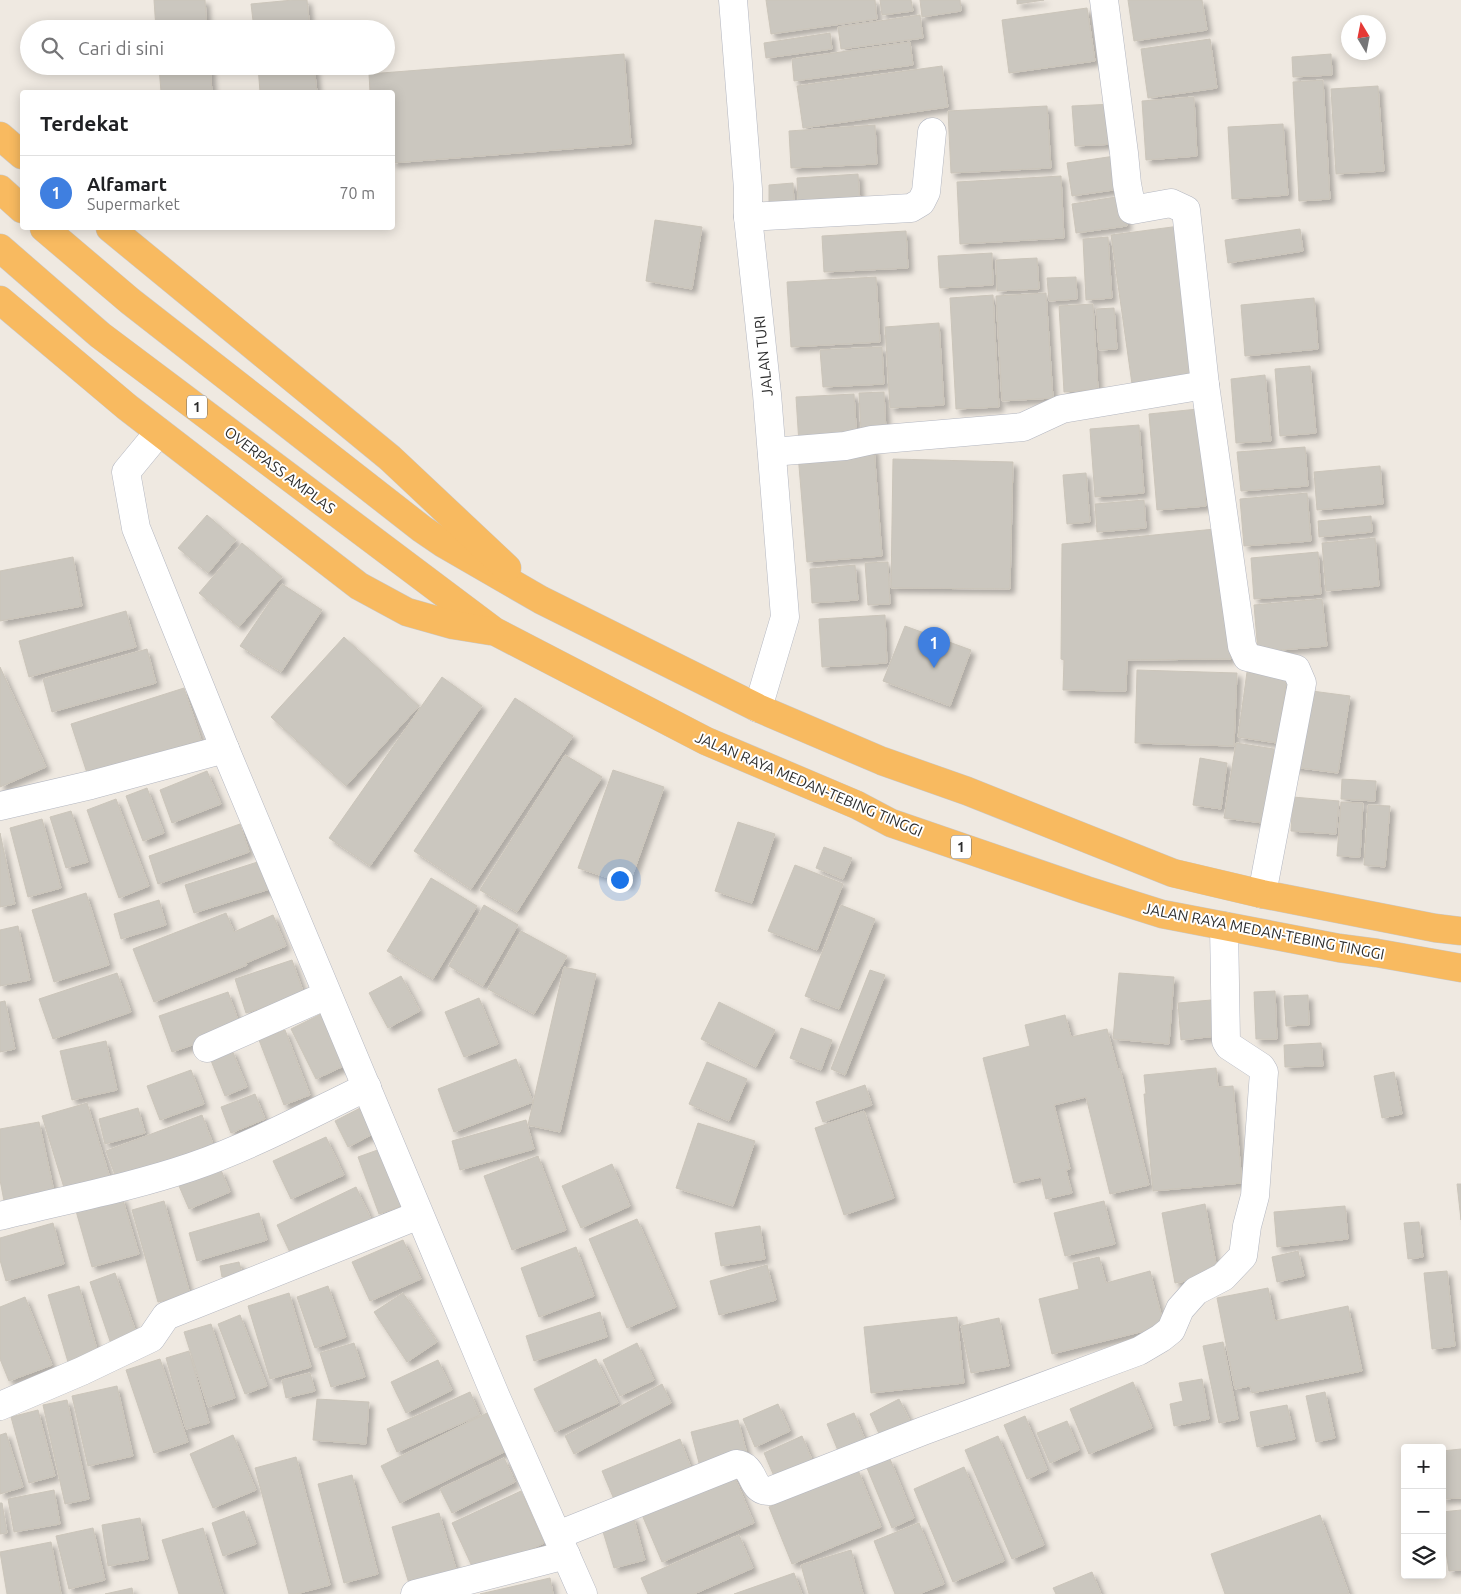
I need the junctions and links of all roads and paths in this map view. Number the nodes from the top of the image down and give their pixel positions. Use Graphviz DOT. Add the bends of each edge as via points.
graph roads {
  1 [pos="733,0"];
  2 [pos="1104,0"];
  3 [pos="932,132"];
  4 [pos="0,136"];
  5 [pos="20,153"];
  6 [pos="0,189"];
  7 [pos="20,207"];
  8 [pos="748,218"];
  9 [pos="46,230"];
  10 [pos="112,230"];
  11 [pos="0,248"];
  12 [pos="0,300"];
  13 [pos="1205,386"];
  14 [pos="159,432"];
  15 [pos="772,452"];
  16 [pos="541,600"];
  17 [pos="494,631"];
  18 [pos="758,708"];
  19 [pos="224,749"];
  20 [pos="0,806"];
  21 [pos="1262,894"];
  22 [pos="1224,926"];
  23 [pos="1461,931"];
  24 [pos="1461,968"];
  25 [pos="327,995"];
  26 [pos="207,1048"];
  27 [pos="367,1087"];
  28 [pos="419,1215"];
  29 [pos="0,1216"];
  30 [pos="0,1406"];
  31 [pos="562,1545"];
  32 [pos="415,1594"];
  33 [pos="583,1594"];
  1 -- 8 [label="street, JALAN TURI"];
  2 -- 13 [label="street" via="1126,184 1132,210 1171,203 1186,210"];
  3 -- 8 [label="street" via="926,192 921,202 912,208"];
  4 -- 5 [label="highway"];
  6 -- 7 [label="highway"];
  8 -- 15 [label="street, JALAN TURI"];
  9 -- 16 [label="highway" via="130,301 422,529"];
  10 -- 16 [label="highway" via="390,458"];
  11 -- 17 [label="highway, OVERPASS AMPLAS / 1" via="100,335"];
  12 -- 14 [label="highway"];
  13 -- 15 [label="street" via="1062,409 1023,427"];
  13 -- 21 [label="street" via="1242,646 1247,656 1296,670 1302,682"];
  14 -- 17 [label="highway" via="358,586 407,612"];
  14 -- 19 [label="street" via="126,472 136,528"];
  15 -- 18 [label="street, JALAN TURI" via="785,617"];
  16 -- 18 [label="highway"];
  17 -- 22 [label="highway, JALAN RAYA MEDAN-TEBING TINGGI / 1" via="706,741 857,805 891,823 1162,914"];
  18 -- 21 [label="highway" via="882,761 967,791 1173,873"];
  19 -- 20 [label="street" via="91,786"];
  19 -- 25 [label="street"];
  21 -- 23 [label="highway"];
  22 -- 24 [label="highway, JALAN RAYA MEDAN-TEBING TINGGI / 1"];
  22 -- 31 [label="street" via="1226,1041 1264,1072 1255,1196 1243,1256 1223,1277 1196,1291 1180,1309 1166,1334 1139,1350 770,1490 761,1489 748,1468 736,1464"];
  25 -- 26 [label="street"];
  25 -- 27 [label="street"];
  27 -- 28 [label="street"];
  27 -- 29 [label="street" via="241,1148 192,1166 139,1184"];
  28 -- 30 [label="street" via="166,1316 151,1338"];
  28 -- 31 [label="street"];
  31 -- 32 [label="street"];
  31 -- 33 [label="street"];
}
